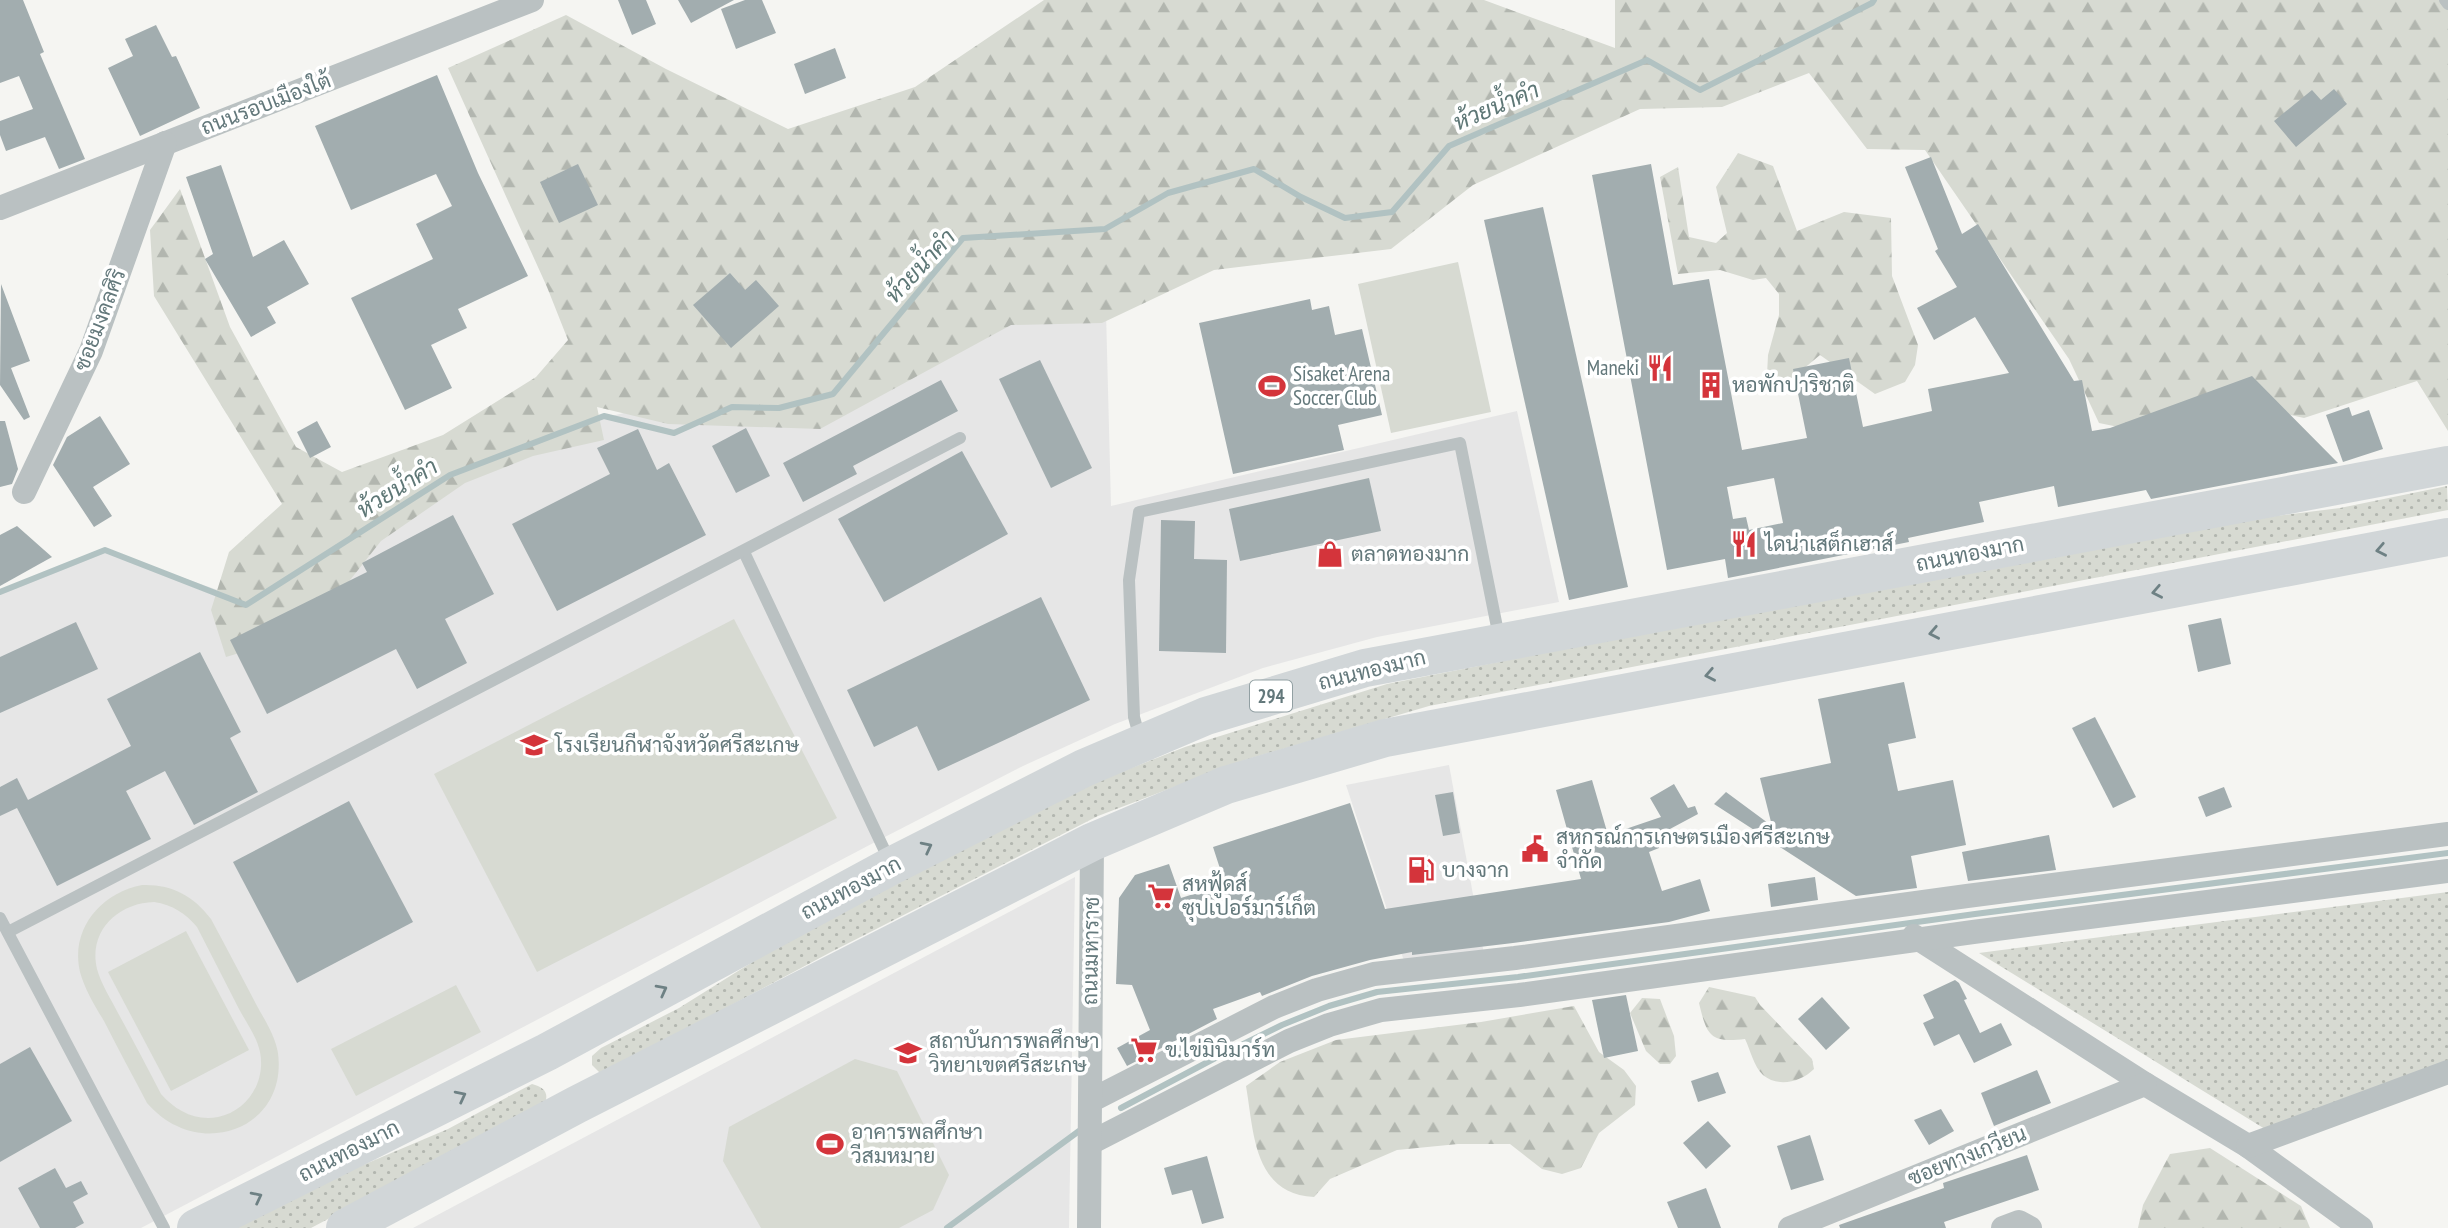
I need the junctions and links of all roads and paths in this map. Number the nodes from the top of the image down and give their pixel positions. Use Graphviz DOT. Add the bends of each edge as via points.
graph roads {
  1 [pos="532,0"];
  2 [pos="2445,0"];
  3 [pos="2448,4"];
  4 [pos="165,143"];
  5 [pos="0,208"];
  6 [pos="960,438"];
  7 [pos="2448,465"];
  8 [pos="24,492"];
  9 [pos="2448,537"];
  10 [pos="744,552"];
  11 [pos="1500,642"];
  12 [pos="1141,743"];
  13 [pos="2448,834"];
  14 [pos="1092,842"];
  15 [pos="891,866"];
  16 [pos="2448,871"];
  17 [pos="1888,907"];
  18 [pos="0,918"];
  19 [pos="8,932"];
  20 [pos="1918,940"];
  21 [pos="547,1052"];
  22 [pos="2448,1072"];
  23 [pos="2145,1084"];
  24 [pos="1090,1101"];
  25 [pos="576,1105"];
  26 [pos="1090,1143"];
  27 [pos="2248,1146"];
  28 [pos="164,1228"];
  29 [pos="196,1228"];
  30 [pos="345,1228"];
  31 [pos="1089,1228"];
  32 [pos="1790,1228"];
  33 [pos="2003,1228"];
  34 [pos="2030,1228"];
  35 [pos="2361,1228"];
  1 -- 4 [label="street, ถนนรอบเมืองใต้"];
  2 -- 3 [label="lane"];
  4 -- 5 [label="street, ถนนรอบเมืองใต้"];
  4 -- 8 [label="street, ซอยมงคลศิริ" via="91,351"];
  6 -- 10 [label="lane"];
  7 -- 11 [label="main road, ถนนทองมาก / 294"];
  9 -- 14 [label="main road, one-way" via="1385,738 1226,785"];
  10 -- 15 [label="lane"];
  10 -- 19 [label="lane"];
  11 -- 12 [label="main road, ถนนทองมาก / 294" via="1365,668 1206,716"];
  11 -- 12 [label="lane" via="1460,443 1139,512 1129,580 1134,717"];
  15 -- 12 [label="main road, ถนนทองมาก / 294, one-way"];
  13 -- 17 [label="street"];
  14 -- 24 [label="street, ถนนมหาราช"];
  14 -- 25 [label="main road"];
  21 -- 15 [label="main road, ถนนทองมาก / 294, one-way"];
  16 -- 20 [label="street"];
  17 -- 20 [label="street"];
  17 -- 24 [label="street" via="1374,974 1274,1007"];
  18 -- 19 [label="lane"];
  19 -- 28 [label="lane"];
  20 -- 23 [label="street"];
  20 -- 26 [label="street" via="1381,1010 1289,1041"];
  21 -- 25 [label="main road"];
  29 -- 21 [label="main road, ถนนทองมาก / 294, one-way"];
  22 -- 27 [label="street"];
  23 -- 27 [label="street"];
  23 -- 32 [label="street, ซอยทางเกวียน"];
  24 -- 26 [label="street, ถนนมหาราช"];
  25 -- 30 [label="main road"];
  26 -- 31 [label="street, ถนนมหาราช"];
  27 -- 35 [label="street"];
  33 -- 34 [label="street" via="2019,1222"];
}
